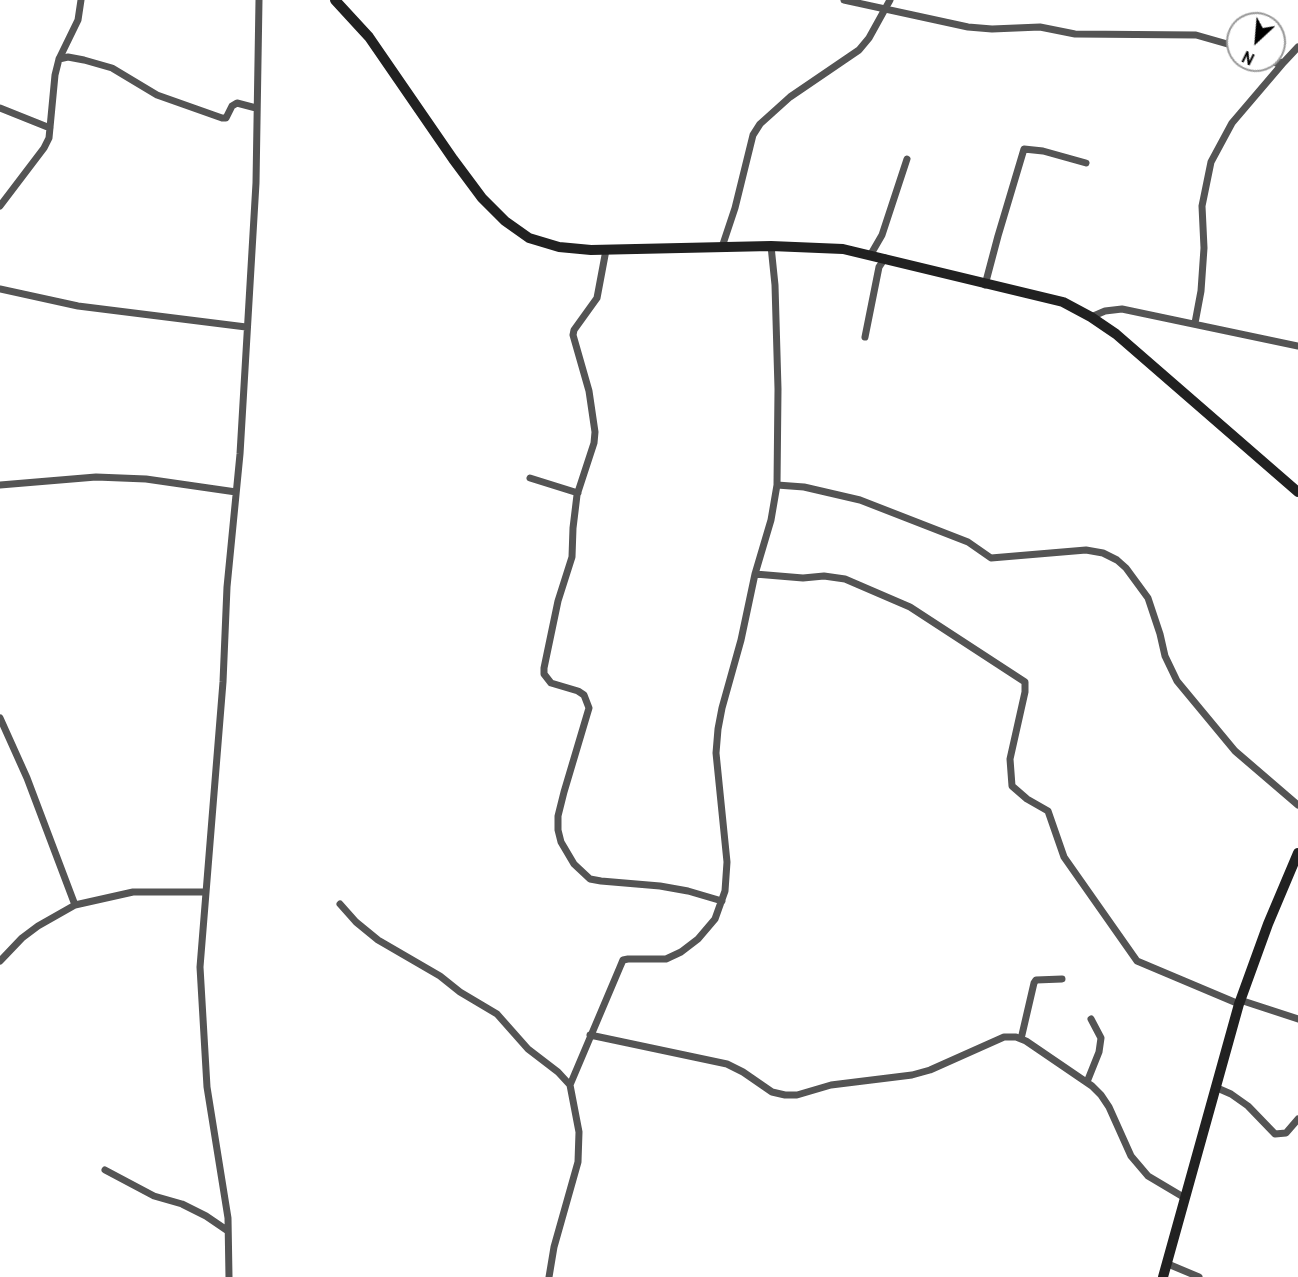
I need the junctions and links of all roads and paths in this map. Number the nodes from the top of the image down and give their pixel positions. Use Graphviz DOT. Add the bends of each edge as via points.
graph roads {
  1 [pos="81,0"];
  2 [pos="259,0"];
  3 [pos="335,0"];
  4 [pos="844,0"];
  5 [pos="890,0"];
  6 [pos="886,8"];
  7 [pos="1226,44"];
  8 [pos="1298,47"];
  9 [pos="59,59"];
  10 [pos="1286,60"];
  11 [pos="1275,72"];
  12 [pos="0,108"];
  13 [pos="256,108"];
  14 [pos="50,128"];
  15 [pos="908,159"];
  16 [pos="1086,163"];
  17 [pos="0,206"];
  18 [pos="771,246"];
  19 [pos="722,247"];
  20 [pos="606,250"];
  21 [pos="871,254"];
  22 [pos="885,258"];
  23 [pos="985,285"];
  24 [pos="0,290"];
  25 [pos="1091,317"];
  26 [pos="1195,323"];
  27 [pos="246,327"];
  28 [pos="865,337"];
  29 [pos="1298,346"];
  30 [pos="530,478"];
  31 [pos="0,485"];
  32 [pos="777,485"];
  33 [pos="236,492"];
  34 [pos="1298,492"];
  35 [pos="578,493"];
  36 [pos="755,574"];
  37 [pos="0,718"];
  38 [pos="2,730"];
  39 [pos="1298,805"];
  40 [pos="1298,853"];
  41 [pos="206,892"];
  42 [pos="722,901"];
  43 [pos="340,904"];
  44 [pos="75,905"];
  45 [pos="0,962"];
  46 [pos="1062,979"];
  47 [pos="1240,1002"];
  48 [pos="1090,1019"];
  49 [pos="1298,1019"];
  50 [pos="590,1035"];
  51 [pos="1021,1038"];
  52 [pos="1087,1083"];
  53 [pos="570,1085"];
  54 [pos="1215,1087"];
  55 [pos="1298,1119"];
  56 [pos="105,1170"];
  57 [pos="1185,1198"];
  58 [pos="228,1230"];
  59 [pos="1168,1264"];
  60 [pos="229,1277"];
  61 [pos="549,1277"];
  62 [pos="1163,1277"];
  63 [pos="1199,1277"];
  1 -- 9 [label="street" via="78,20"];
  2 -- 13 [label="street"];
  3 -- 20 [label="main road" via="369,37 453,159 505,221 529,238 559,247"];
  4 -- 6 [label="street"];
  5 -- 6 [label="street"];
  6 -- 7 [label="street" via="968,27 1040,27 1075,34 1196,35"];
  6 -- 19 [label="street" via="859,50 790,97 760,124 753,135"];
  8 -- 10 [label="street"];
  9 -- 13 [label="street" via="68,57 112,68 157,95 222,118 237,103"];
  9 -- 14 [label="street"];
  11 -- 26 [label="street" via="1232,123 1211,162 1202,206 1204,248"];
  12 -- 14 [label="street"];
  13 -- 27 [label="street" via="256,183"];
  14 -- 17 [label="street" via="44,148"];
  15 -- 21 [label="street" via="882,235"];
  16 -- 23 [label="street" via="1024,149"];
  18 -- 19 [label="main road"];
  18 -- 21 [label="main road"];
  18 -- 32 [label="street" via="778,389"];
  19 -- 20 [label="main road"];
  20 -- 35 [label="street" via="597,297 573,334 589,391 595,432"];
  21 -- 22 [label="main road"];
  22 -- 23 [label="main road"];
  22 -- 28 [label="street" via="879,267"];
  23 -- 25 [label="main road" via="1063,302"];
  24 -- 27 [label="street" via="78,306"];
  25 -- 26 [label="street" via="1122,309"];
  25 -- 34 [label="main road" via="1116,334"];
  26 -- 29 [label="street"];
  27 -- 33 [label="street"];
  30 -- 35 [label="street"];
  31 -- 33 [label="street" via="96,477 146,479"];
  32 -- 36 [label="street"];
  32 -- 39 [label="street" via="860,500 968,542 991,558 1086,550 1117,560 1148,598 1168,666 1177,681 1235,751"];
  33 -- 41 [label="street"];
  35 -- 42 [label="street" via="570,565 558,600 544,668 551,683 578,691 589,708 558,816 561,842 574,864 590,879 660,886"];
  36 -- 42 [label="street" via="718,729 716,753 727,862"];
  36 -- 47 [label="street" via="845,579 930,618 1025,682 1010,759 1012,786 1048,811 1064,857 1137,961"];
  37 -- 38 [label="street"];
  38 -- 44 [label="street" via="27,778"];
  40 -- 47 [label="main road"];
  41 -- 44 [label="street" via="134,892"];
  41 -- 58 [label="street" via="200,967 203,1023"];
  42 -- 50 [label="street" via="715,919 681,952 666,959 623,960"];
  43 -- 53 [label="street" via="378,940 497,1014 528,1049"];
  44 -- 45 [label="street" via="22,938"];
  46 -- 51 [label="street" via="1036,980"];
  47 -- 49 [label="street"];
  47 -- 54 [label="main road"];
  48 -- 52 [label="street" via="1101,1038"];
  50 -- 51 [label="street" via="727,1064 772,1092 785,1095 912,1075 1004,1037"];
  50 -- 53 [label="street"];
  51 -- 52 [label="street"];
  52 -- 57 [label="street" via="1101,1095 1131,1156 1148,1176"];
  53 -- 61 [label="street" via="579,1132 578,1162"];
  54 -- 55 [label="street" via="1248,1106 1275,1134 1286,1133"];
  54 -- 57 [label="main road"];
  56 -- 58 [label="street" via="154,1196 182,1204"];
  57 -- 59 [label="main road"];
  58 -- 60 [label="street"];
  59 -- 62 [label="main road"];
  59 -- 63 [label="street"];
}
